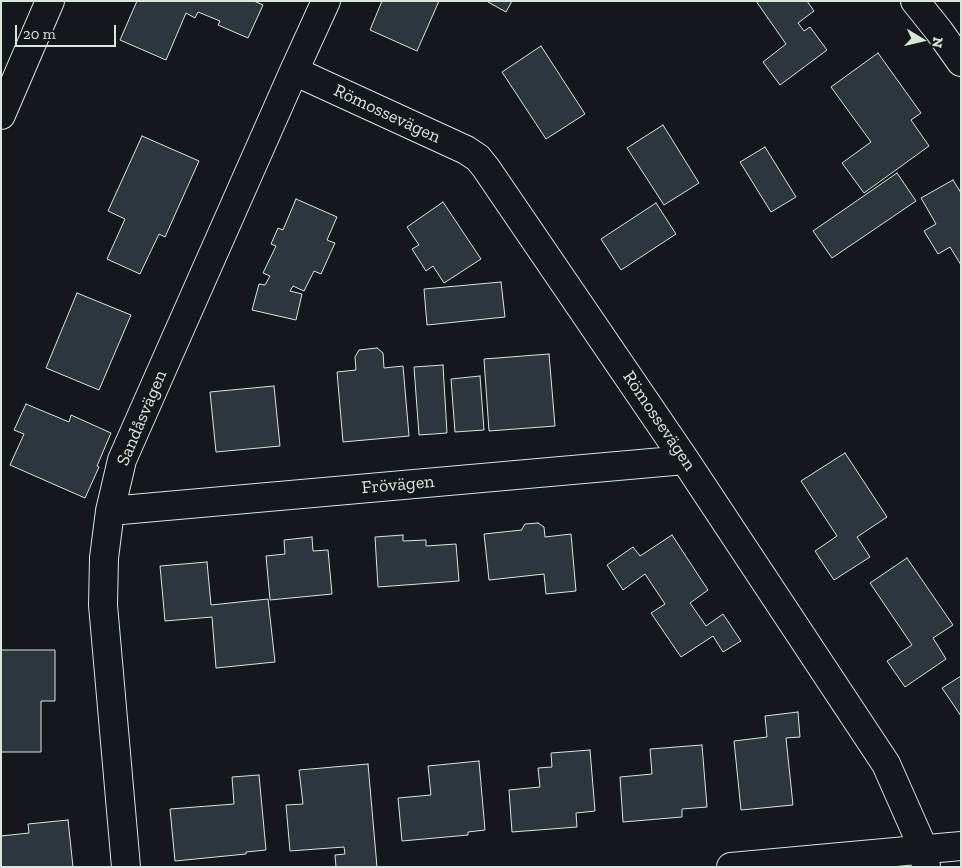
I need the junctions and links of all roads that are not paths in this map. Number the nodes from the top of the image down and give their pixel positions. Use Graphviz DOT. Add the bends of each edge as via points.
graph roads {
  1 [pos="50,1"];
  2 [pos="326,1"];
  3 [pos="915,1"];
  4 [pos="961,62"];
  5 [pos="294,71"];
  6 [pos="1,115"];
  7 [pos="685,460"];
  8 [pos="110,511"];
  9 [pos="961,846"];
  10 [pos="925,858"];
  11 [pos="126,867"];
  12 [pos="731,867"];
  1 -- 6 [label="street"];
  2 -- 5 [label="street, Sandåsvägen"];
  3 -- 4 [label="street"];
  5 -- 7 [label="street, Römossevägen" via="478,158"];
  5 -- 8 [label="street, Sandåsvägen" via="122,460"];
  7 -- 8 [label="street, Frövägen"];
  7 -- 10 [label="street, Römossevägen" via="886,764"];
  8 -- 11 [label="street, Sandåsvägen" via="104,558 104,605"];
  9 -- 10 [label="street"];
  10 -- 12 [label="street"];
}
